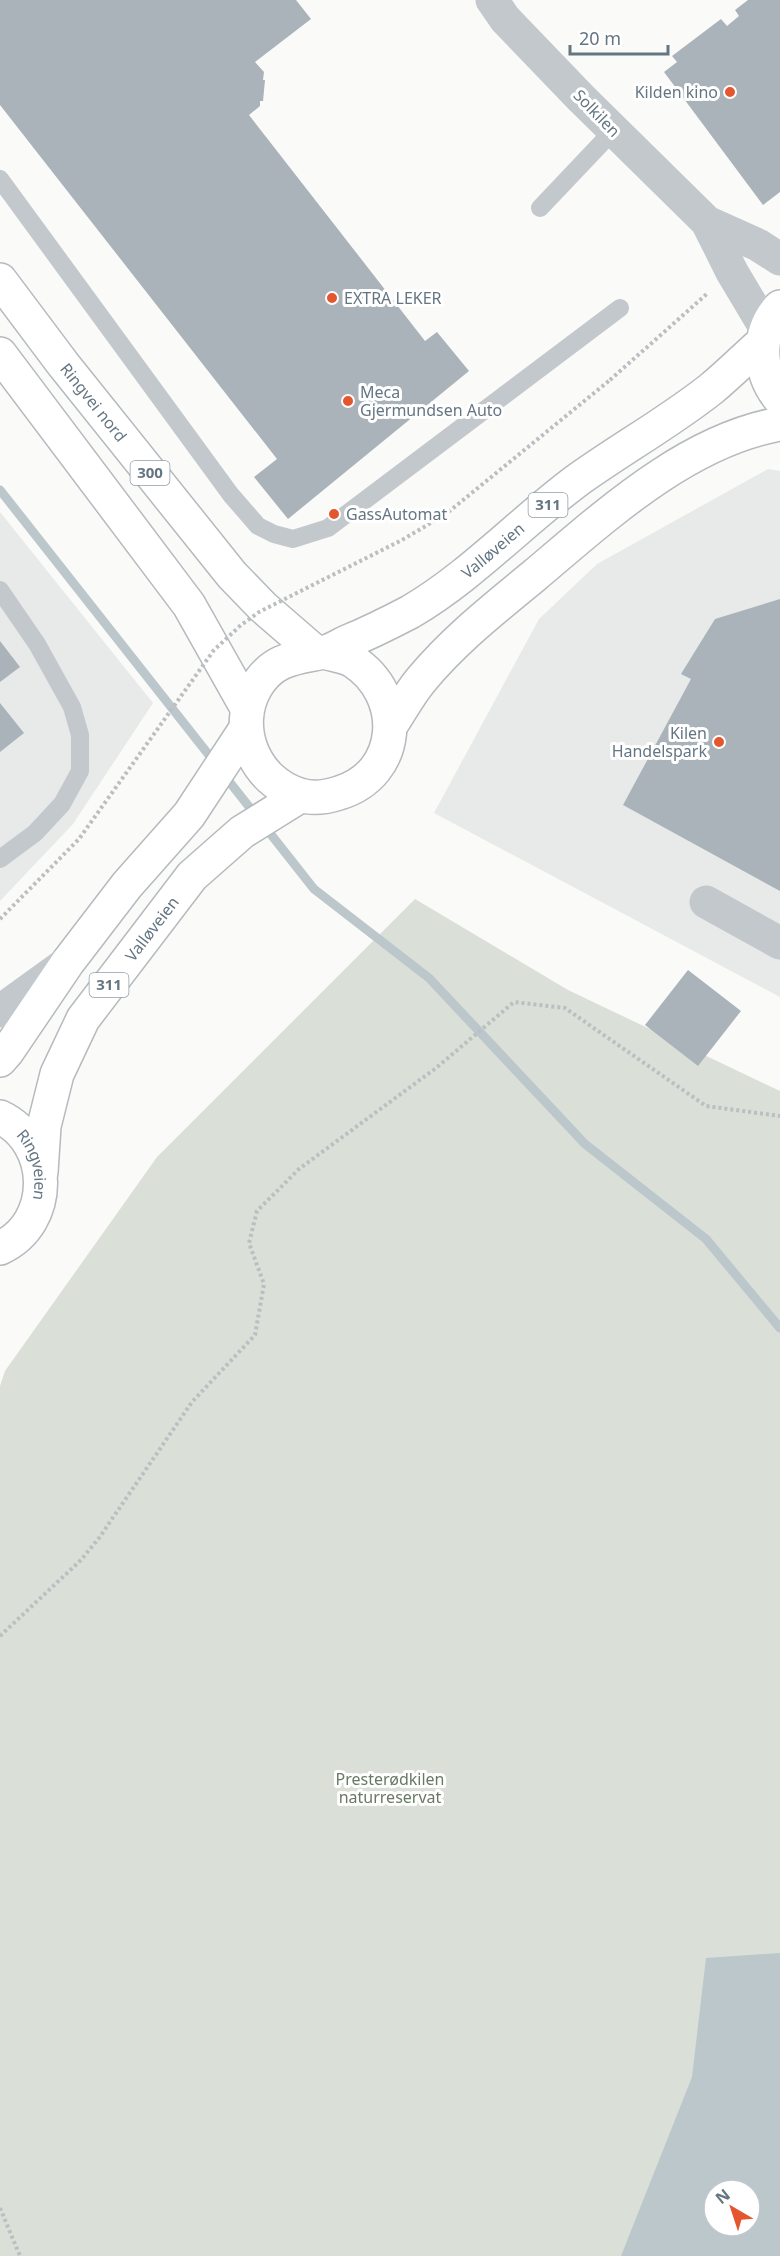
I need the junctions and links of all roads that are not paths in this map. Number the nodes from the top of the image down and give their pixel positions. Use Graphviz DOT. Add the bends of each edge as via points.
graph roads {
  1 [pos="492,0"];
  2 [pos="613,131"];
  3 [pos="0,178"];
  4 [pos="540,208"];
  5 [pos="707,222"];
  6 [pos="780,259"];
  7 [pos="0,280"];
  8 [pos="620,308"];
  9 [pos="770,326"];
  10 [pos="0,354"];
  11 [pos="780,399"];
  12 [pos="780,424"];
  13 [pos="0,590"];
  14 [pos="320,652"];
  15 [pos="391,725"];
  16 [pos="241,730"];
  17 [pos="290,802"];
  18 [pos="0,859"];
  19 [pos="706,902"];
  20 [pos="780,943"];
  21 [pos="68,962"];
  22 [pos="0,1011"];
  23 [pos="0,1060"];
  24 [pos="0,1117"];
  25 [pos="41,1172"];
  26 [pos="1,1249"];
  1 -- 2 [label="street, Solkilen" via="505,19"];
  2 -- 4 [label="lane"];
  2 -- 5 [label="street, Solkilen"];
  3 -- 8 [label="lane" via="231,495 258,526 294,539 328,528"];
  5 -- 6 [label="street, Solkilen"];
  5 -- 9 [label="street, Solkilen" via="732,272"];
  7 -- 14 [label="main road, Ringvei nord / 300" via="232,576 263,607"];
  9 -- 11 [label="main road" via="763,366"];
  9 -- 14 [label="main road, Valløveien / 311" via="710,389 575,483 435,597 385,626"];
  10 -- 16 [label="main road" via="189,605"];
  12 -- 15 [label="main road, 311" via="718,442 679,464 601,519 468,630 420,680"];
  13 -- 18 [label="lane" via="37,644 72,707 80,735 80,771 62,804 35,833"];
  14 -- 15 [label="main road, 311" via="350,660 372,676 386,698"];
  14 -- 16 [label="main road, Valløveien / 311" via="292,657 272,669 256,686"];
  15 -- 17 [label="main road, 311" via="386,751 373,773 352,790"];
  16 -- 17 [label="main road, 311" via="254,759"];
  16 -- 21 [label="main road, 311" via="189,815 127,885"];
  17 -- 25 [label="main road, Valløveien / 311" via="222,847 192,876 83,1019 57,1074 44,1126"];
  19 -- 20 [label="street"];
  21 -- 22 [label="street"];
  21 -- 23 [label="main road"];
  24 -- 25 [label="main road, Ringveien / 311" via="24,1135"];
  25 -- 26 [label="main road, Ringveien / 311" via="37,1207 29,1223"];
}
